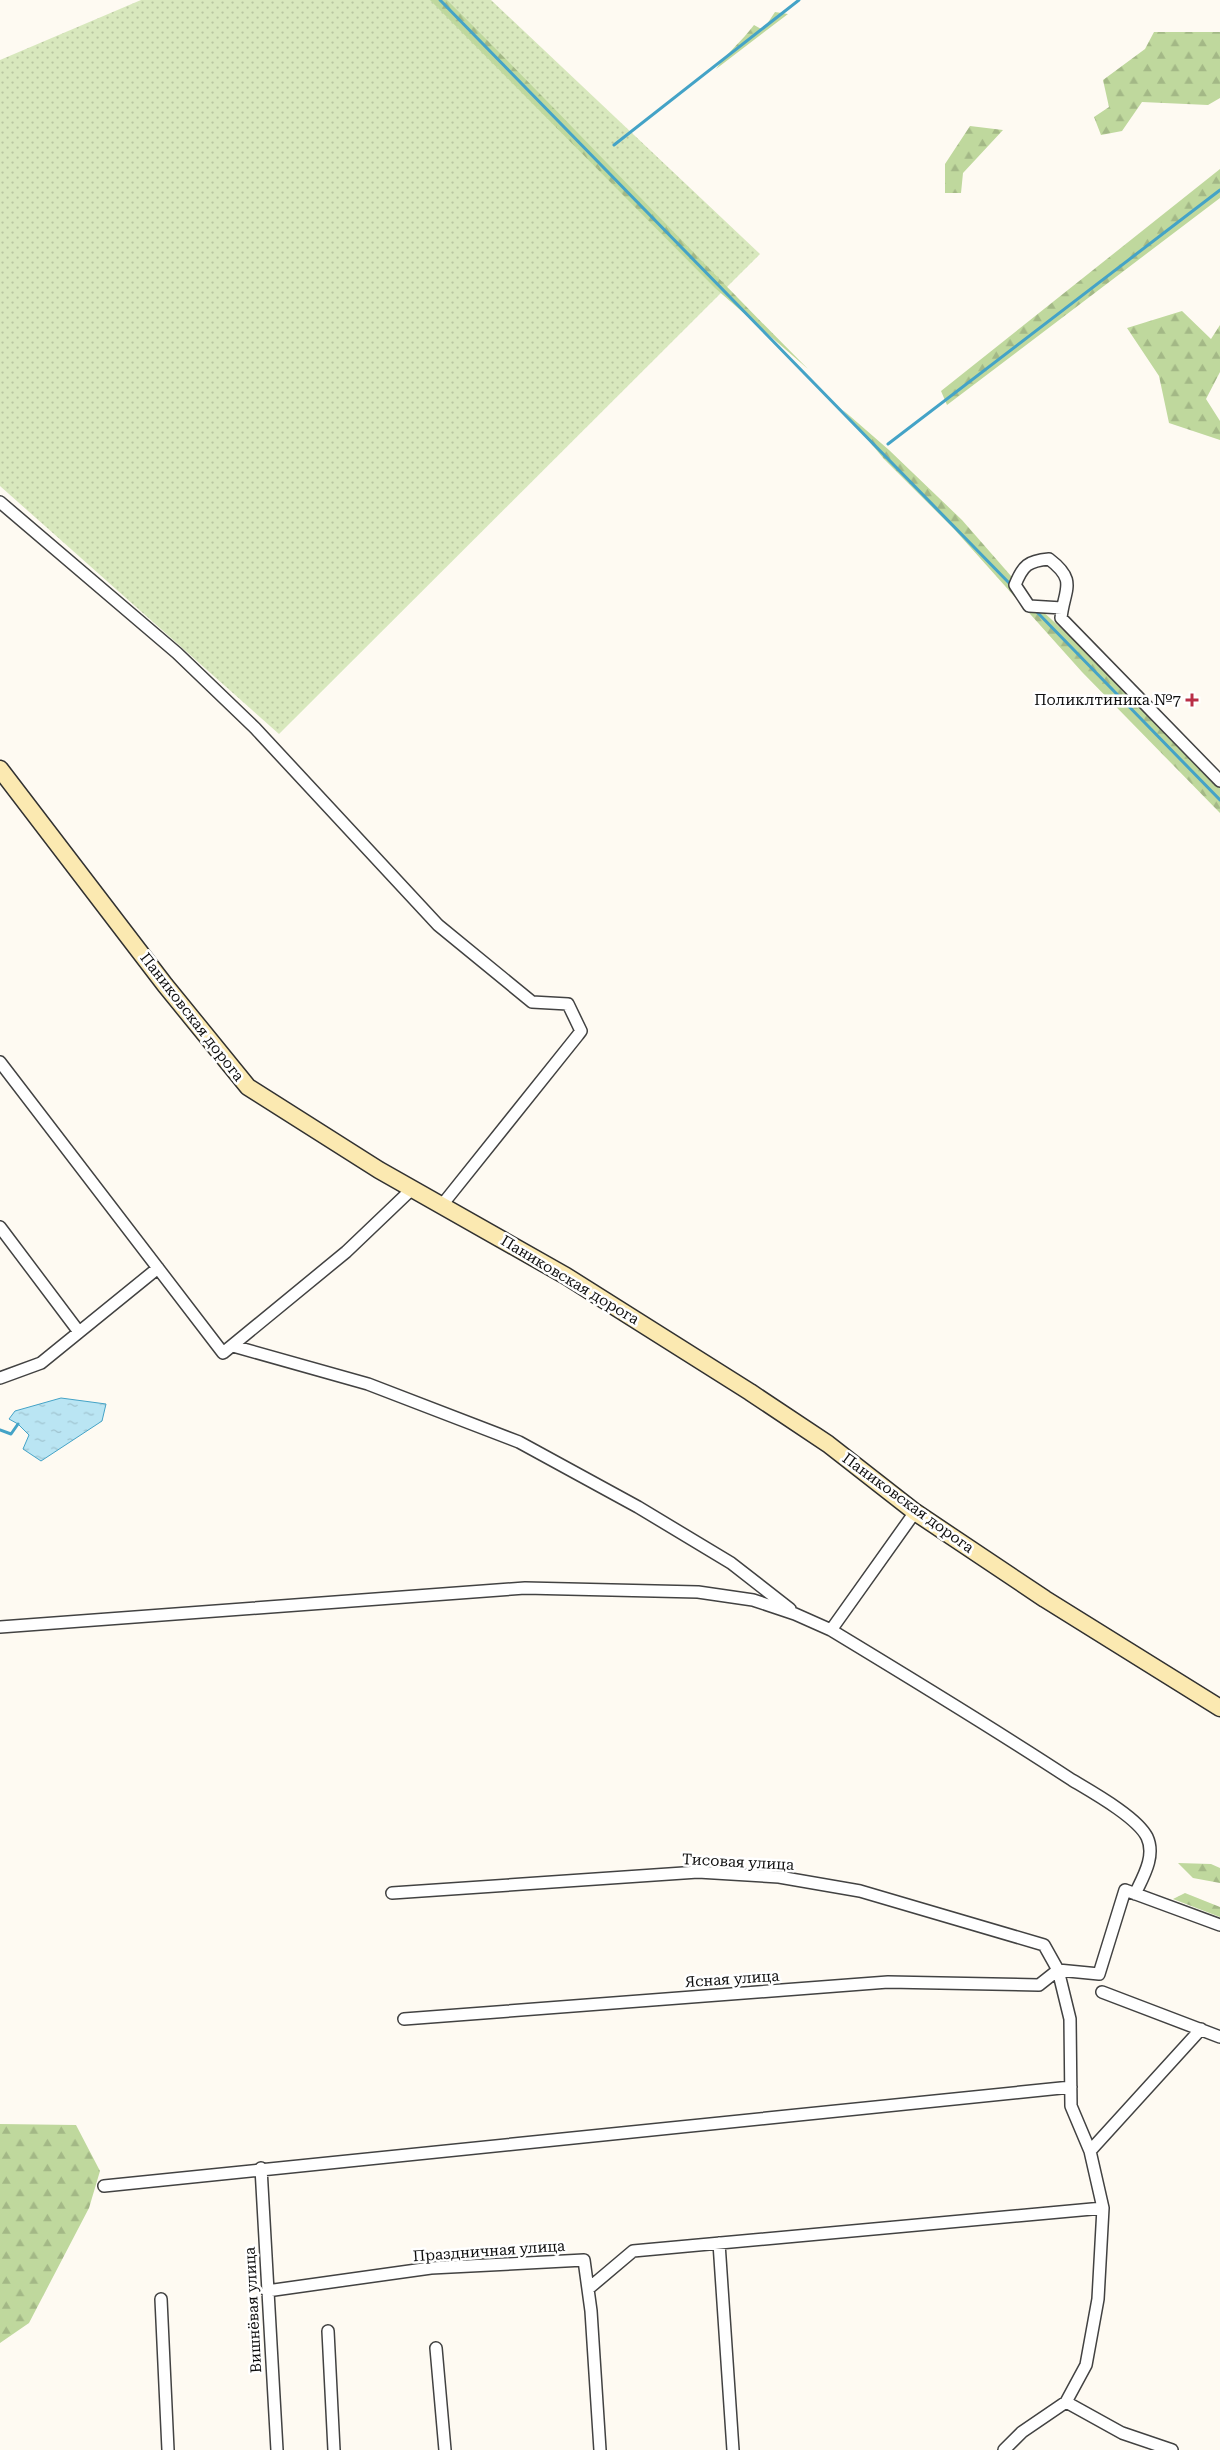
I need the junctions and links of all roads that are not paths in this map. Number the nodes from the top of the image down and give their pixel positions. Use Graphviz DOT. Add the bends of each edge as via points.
graph roads {
  1 [pos="0,502"];
  2 [pos="1062,608"];
  3 [pos="0,769"];
  4 [pos="1220,781"];
  5 [pos="0,1062"];
  6 [pos="412,1189"];
  7 [pos="442,1205"];
  8 [pos="0,1227"];
  9 [pos="158,1268"];
  10 [pos="79,1332"];
  11 [pos="233,1346"];
  12 [pos="0,1378"];
  13 [pos="915,1512"];
  14 [pos="795,1614"];
  15 [pos="0,1627"];
  16 [pos="831,1630"];
  17 [pos="1220,1708"];
  18 [pos="392,1893"];
  19 [pos="1135,1894"];
  20 [pos="1220,1925"];
  21 [pos="1058,1970"];
  22 [pos="1102,1992"];
  23 [pos="404,2019"];
  24 [pos="1201,2029"];
  25 [pos="1220,2037"];
  26 [pos="1071,2086"];
  27 [pos="1090,2151"];
  28 [pos="261,2168"];
  29 [pos="104,2186"];
  30 [pos="1103,2208"];
  31 [pos="719,2243"];
  32 [pos="588,2289"];
  33 [pos="267,2291"];
  34 [pos="161,2299"];
  35 [pos="328,2331"];
  36 [pos="436,2348"];
  37 [pos="1066,2402"];
  38 [pos="168,2450"];
  39 [pos="277,2450"];
  40 [pos="334,2450"];
  41 [pos="445,2450"];
  42 [pos="600,2450"];
  43 [pos="732,2450"];
  44 [pos="1004,2450"];
  45 [pos="1172,2450"];
  1 -- 7 [label="street" via="178,653 255,728 438,925 532,1002 568,1004 581,1031"];
  2 -- 2 [label="street" via="1068,585 1062,569 1049,559 1031,561 1021,571 1015,585 1022,596 1029,606"];
  2 -- 4 [label="street" via="1061,618"];
  3 -- 6 [label="street, Паниковская дорога" via="165,985 248,1087"];
  5 -- 9 [label="street"];
  6 -- 7 [label="street, Паниковская дорога"];
  6 -- 11 [label="street" via="346,1252"];
  7 -- 13 [label="street, Паниковская дорога" via="566,1276 763,1400 828,1444"];
  8 -- 10 [label="street"];
  9 -- 10 [label="street"];
  9 -- 11 [label="street" via="223,1353"];
  10 -- 12 [label="street" via="41,1364"];
  11 -- 14 [label="street" via="368,1384 519,1442 638,1507 731,1563"];
  13 -- 16 [label="street"];
  13 -- 17 [label="street, Паниковская дорога" via="1045,1599"];
  14 -- 15 [label="street" via="753,1600 698,1592 525,1588"];
  14 -- 16 [label="street"];
  16 -- 19 [label="street" via="997,1730 1126,1815 1147,1836 1151,1851"];
  18 -- 21 [label="street, Тисовая улица" via="698,1872 779,1877 860,1891 1044,1945"];
  19 -- 20 [label="street"];
  19 -- 21 [label="street" via="1125,1890 1098,1974"];
  21 -- 23 [label="street, Ясная улица" via="1039,1985 888,1982"];
  21 -- 26 [label="street, Тисовая улица" via="1070,2019"];
  22 -- 24 [label="street"];
  24 -- 25 [label="street"];
  24 -- 27 [label="street"];
  26 -- 27 [label="street, Тисовая улица" via="1071,2106"];
  26 -- 28 [label="street"];
  27 -- 30 [label="street, Тисовая улица"];
  28 -- 29 [label="street"];
  28 -- 33 [label="street, Вишнёвая улица"];
  30 -- 31 [label="street"];
  30 -- 37 [label="street, Тисовая улица" via="1094,2326 1086,2365"];
  31 -- 32 [label="street" via="633,2251"];
  31 -- 43 [label="street"];
  32 -- 33 [label="street, Праздничная улица" via="584,2260 431,2268"];
  32 -- 42 [label="street, Праздничная улица"];
  33 -- 39 [label="street, Вишнёвая улица"];
  34 -- 38 [label="street"];
  35 -- 40 [label="street"];
  36 -- 41 [label="street"];
  37 -- 44 [label="street" via="1022,2432"];
  37 -- 45 [label="street" via="1122,2433"];
}
